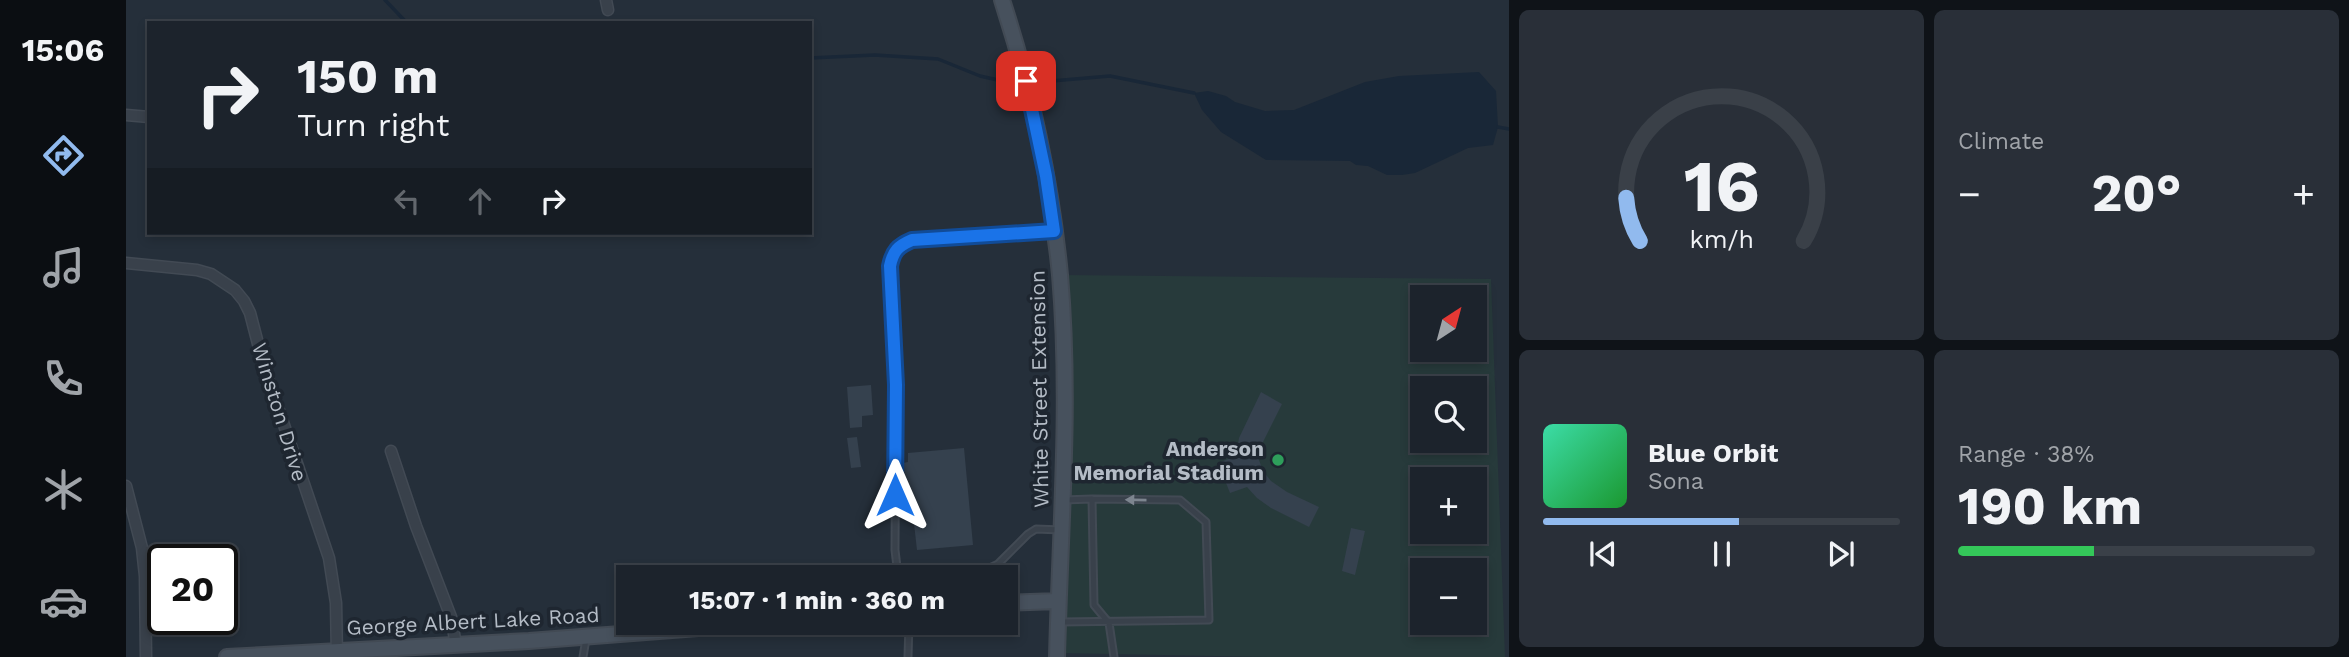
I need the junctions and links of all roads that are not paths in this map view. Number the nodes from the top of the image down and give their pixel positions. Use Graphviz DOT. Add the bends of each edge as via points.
graph roads {
  1 [pos="1002,0"];
  2 [pos="126,115"];
  3 [pos="147,117"];
  4 [pos="1054,231"];
  5 [pos="126,263"];
  6 [pos="391,451"];
  7 [pos="126,486"];
  8 [pos="1092,499"];
  9 [pos="1063,500"];
  10 [pos="1062,530"];
  11 [pos="897,565"];
  12 [pos="996,565"];
  13 [pos="1058,600"];
  14 [pos="1018,602"];
  15 [pos="1057,622"];
  16 [pos="1109,623"];
  17 [pos="616,635"];
  18 [pos="909,635"];
  19 [pos="586,637"];
  20 [pos="456,645"];
  21 [pos="337,653"];
  22 [pos="146,657"];
  23 [pos="226,657"];
  24 [pos="583,657"];
  25 [pos="908,657"];
  26 [pos="1057,657"];
  27 [pos="1114,657"];
  1 -- 4 [label="street, White Street Extension" via="1033,113"];
  2 -- 3 [label="street"];
  4 -- 9 [label="street, White Street Extension" via="1063,326"];
  4 -- 11 [label="lane" via="912,240 892,255"];
  5 -- 21 [label="street, Winston Drive" via="211,274 244,301 329,558"];
  6 -- 20 [label="street" via="451,617"];
  7 -- 22 [label="street" via="143,562"];
  8 -- 9 [label="lane"];
  8 -- 16 [label="lane" via="1094,605"];
  16 -- 8 [label="lane, one-way" via="1209,620 1206,522 1180,500"];
  9 -- 10 [label="street, White Street Extension"];
  10 -- 12 [label="lane" via="1036,529"];
  10 -- 13 [label="street, White Street Extension"];
  13 -- 14 [label="street"];
  13 -- 15 [label="street, White Street Extension"];
  15 -- 16 [label="lane"];
  15 -- 26 [label="street, White Street Extension"];
  16 -- 27 [label="lane"];
  17 -- 19 [label="street, George Albert Lake Road"];
  18 -- 25 [label="lane"];
  19 -- 20 [label="street, George Albert Lake Road"];
  19 -- 24 [label="lane"];
  20 -- 21 [label="street, George Albert Lake Road"];
  21 -- 23 [label="street, George Albert Lake Road"];
}
